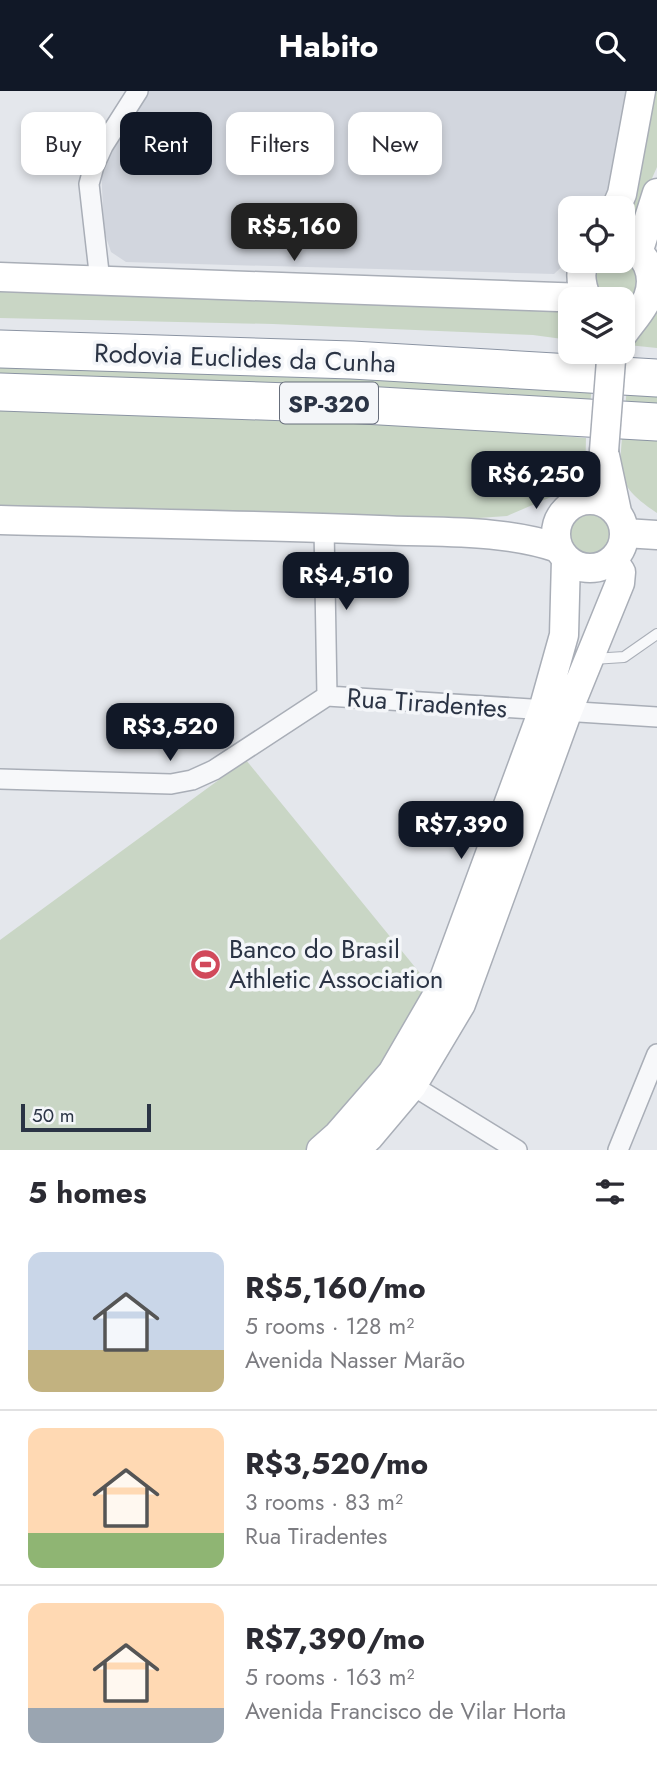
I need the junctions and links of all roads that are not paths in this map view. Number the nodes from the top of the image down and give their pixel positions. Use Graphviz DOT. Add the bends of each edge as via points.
graph roads {
  1 [pos="138,91"];
  2 [pos="641,91"];
  3 [pos="657,193"];
  4 [pos="621,196"];
  5 [pos="635,240"];
  6 [pos="635,253"];
  7 [pos="0,277"];
  8 [pos="100,281"];
  9 [pos="558,298"];
  10 [pos="652,298"];
  11 [pos="635,319"];
  12 [pos="0,349"];
  13 [pos="610,364"];
  14 [pos="657,378"];
  15 [pos="0,392"];
  16 [pos="657,422"];
  17 [pos="604,454"];
  18 [pos="569,507"];
  19 [pos="0,520"];
  20 [pos="621,522"];
  21 [pos="324,528"];
  22 [pos="657,534"];
  23 [pos="563,555"];
  24 [pos="613,560"];
  25 [pos="657,634"];
  26 [pos="589,659"];
  27 [pos="327,696"];
  28 [pos="555,711"];
  29 [pos="657,717"];
  30 [pos="0,779"];
  31 [pos="657,1054"];
  32 [pos="402,1079"];
  33 [pos="321,1150"];
  34 [pos="355,1150"];
  35 [pos="517,1150"];
  36 [pos="618,1150"];
  1 -- 8 [label="street" via="103,146 89,184"];
  2 -- 4 [label="main road"];
  3 -- 5 [label="main road"];
  6 -- 10 [label="main road" via="650,269"];
  7 -- 8 [label="main road"];
  8 -- 9 [label="main road"];
  10 -- 11 [label="main road"];
  12 -- 14 [label="highway, Rodovia Euclides da Cunha / SP-320" via="352,361"];
  13 -- 17 [label="main road, bridge"];
  15 -- 16 [label="highway, Rodovia Euclides da Cunha / SP-320" via="346,404"];
  17 -- 18 [label="main road"];
  17 -- 20 [label="main road"];
  18 -- 20 [label="main road" via="599,501 609,505"];
  18 -- 23 [label="main road" via="556,532"];
  19 -- 21 [label="main road"];
  20 -- 22 [label="main road"];
  20 -- 24 [label="main road" via="624,543"];
  21 -- 23 [label="main road" via="493,535 531,540 558,548"];
  21 -- 27 [label="street"];
  23 -- 24 [label="main road" via="577,566 590,568"];
  23 -- 28 [label="main road" via="564,635"];
  24 -- 26 [label="main road" via="621,572 620,583"];
  25 -- 26 [label="lane" via="624,657"];
  26 -- 28 [label="main road"];
  27 -- 28 [label="street, Rua Tiradentes"];
  27 -- 30 [label="street, Rua Tiradentes" via="192,780"];
  28 -- 29 [label="street, Rua Tiradentes"];
  28 -- 32 [label="main road" via="485,903 439,992"];
  31 -- 36 [label="street"];
  32 -- 33 [label="main road"];
  32 -- 34 [label="main road" via="369,1137"];
  32 -- 35 [label="street"];
}
